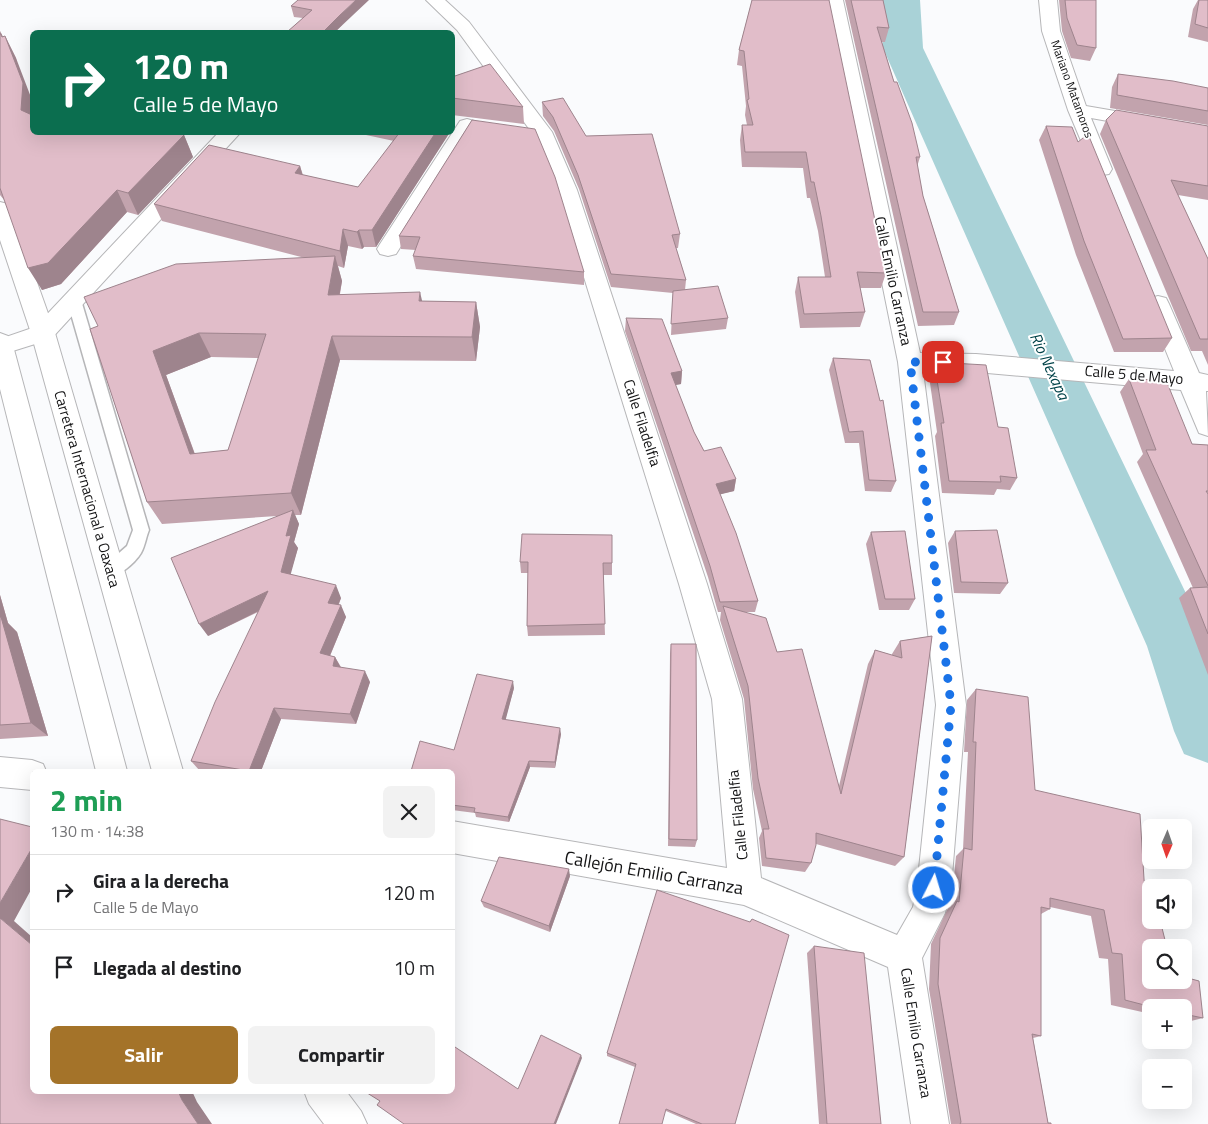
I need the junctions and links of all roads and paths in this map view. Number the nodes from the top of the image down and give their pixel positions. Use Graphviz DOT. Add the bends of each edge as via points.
graph roads {
  1 [pos="435,0"];
  2 [pos="834,0"];
  3 [pos="1048,0"];
  4 [pos="1078,110"];
  5 [pos="469,125"];
  6 [pos="516,132"];
  7 [pos="1208,133"];
  8 [pos="228,135"];
  9 [pos="545,136"];
  10 [pos="1112,191"];
  11 [pos="0,209"];
  12 [pos="388,249"];
  13 [pos="1148,281"];
  14 [pos="74,300"];
  15 [pos="43,333"];
  16 [pos="1,345"];
  17 [pos="910,362"];
  18 [pos="1199,382"];
  19 [pos="1208,426"];
  20 [pos="109,572"];
  21 [pos="111,769"];
  22 [pos="167,769"];
  23 [pos="0,772"];
  24 [pos="30,775"];
  25 [pos="455,838"];
  26 [pos="745,888"];
  27 [pos="904,956"];
  28 [pos="324,1094"];
  29 [pos="348,1124"];
  30 [pos="930,1124"];
  1 -- 9 [label="street, Calle Filadelfia" via="464,26"];
  2 -- 17 [label="street, Calle Emilio Carranza"];
  3 -- 4 [label="street, Mariano Matamoros" via="1051,31"];
  4 -- 7 [label="street"];
  4 -- 10 [label="street, Mariano Matamoros"];
  5 -- 12 [label="street"];
  6 -- 9 [label="street"];
  8 -- 14 [label="street"];
  9 -- 26 [label="street, Calle Filadelfia" via="567,190 727,699"];
  11 -- 15 [label="street, Carretera Internacional a Oaxaca"];
  13 -- 18 [label="street"];
  14 -- 15 [label="street"];
  14 -- 20 [label="lane" via="141,530 134,550"];
  15 -- 16 [label="street"];
  15 -- 20 [label="street, Carretera Internacional a Oaxaca"];
  16 -- 21 [label="street"];
  17 -- 18 [label="street, Calle 5 de Mayo" via="976,363"];
  17 -- 27 [label="street, Calle Emilio Carranza" via="951,705 934,888 928,913"];
  18 -- 19 [label="street"];
  20 -- 22 [label="street, Carretera Internacional a Oaxaca"];
  23 -- 24 [label="street"];
  25 -- 26 [label="street, Callejón Emilio Carranza"];
  26 -- 27 [label="street, Callejón Emilio Carranza"];
  27 -- 30 [label="street, Calle Emilio Carranza"];
  28 -- 29 [label="street"];
}
